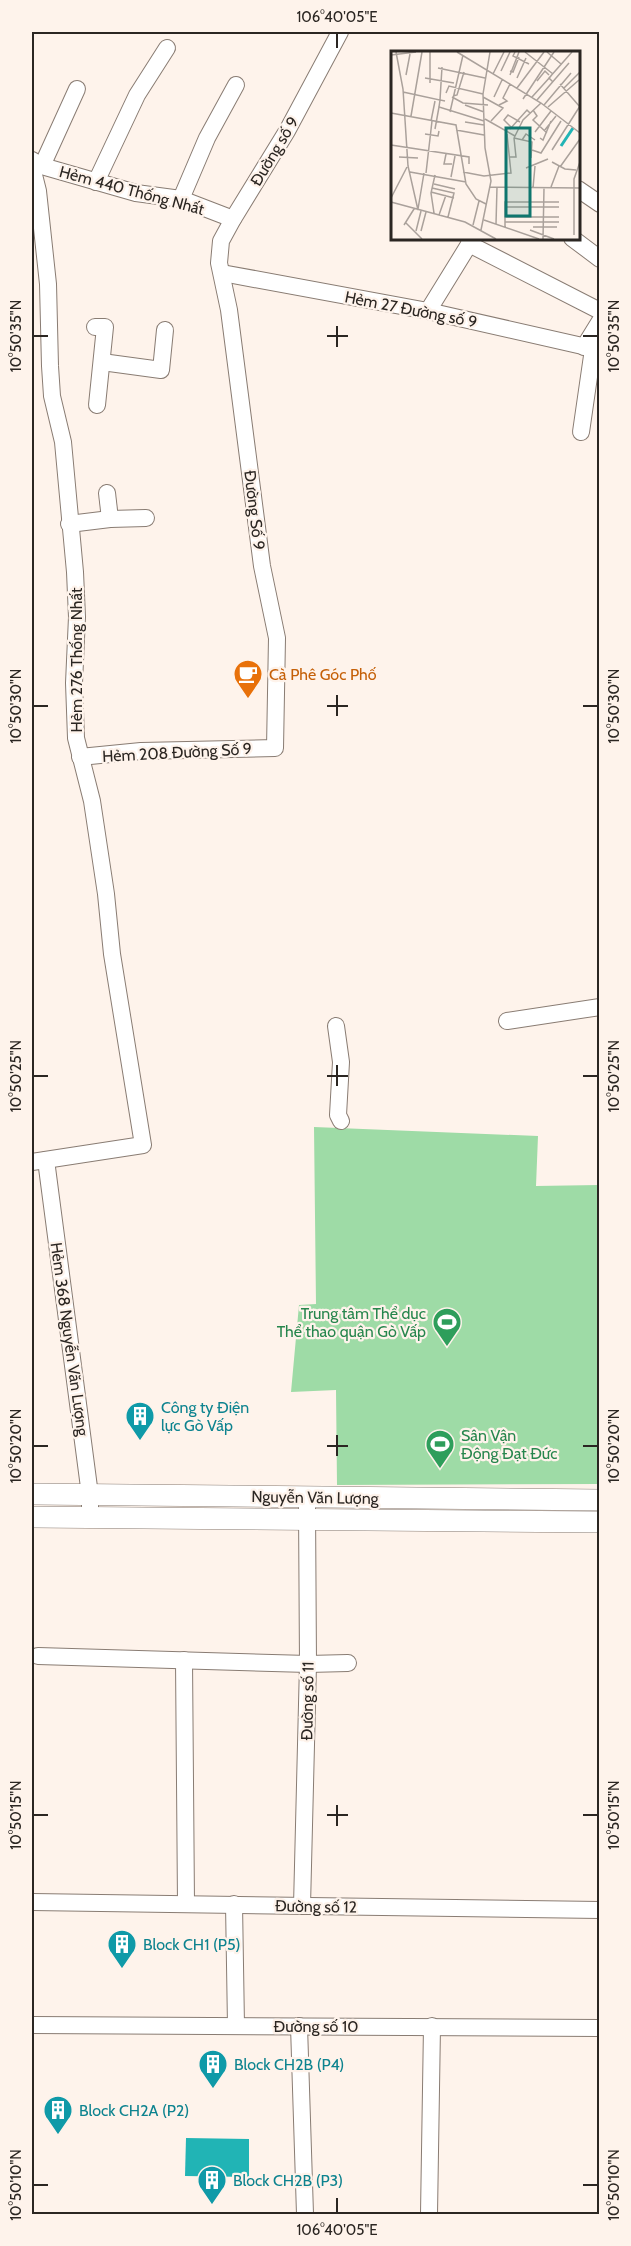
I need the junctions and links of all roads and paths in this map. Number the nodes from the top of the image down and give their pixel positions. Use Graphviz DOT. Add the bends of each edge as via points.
graph roads {
  1 [pos="340,32"];
  2 [pos="167,48"];
  3 [pos="236,85"];
  4 [pos="77,89"];
  5 [pos="35,165"];
  6 [pos="96,182"];
  7 [pos="580,190"];
  8 [pos="181,200"];
  9 [pos="600,204"];
  10 [pos="233,219"];
  11 [pos="575,240"];
  12 [pos="471,241"];
  13 [pos="600,259"];
  14 [pos="222,273"];
  15 [pos="428,311"];
  16 [pos="600,311"];
  17 [pos="600,321"];
  18 [pos="95,327"];
  19 [pos="165,330"];
  20 [pos="592,349"];
  21 [pos="102,362"];
  22 [pos="97,405"];
  23 [pos="581,432"];
  24 [pos="107,493"];
  25 [pos="146,518"];
  26 [pos="110,519"];
  27 [pos="69,524"];
  28 [pos="275,748"];
  29 [pos="80,757"];
  30 [pos="600,1007"];
  31 [pos="507,1021"];
  32 [pos="336,1026"];
  33 [pos="341,1121"];
  34 [pos="39,1161"];
  35 [pos="32,1494"];
  36 [pos="90,1495"];
  37 [pos="307,1497"];
  38 [pos="600,1500"];
  39 [pos="32,1517"];
  40 [pos="90,1517"];
  41 [pos="307,1520"];
  42 [pos="600,1522"];
  43 [pos="38,1656"];
  44 [pos="183,1660"];
  45 [pos="348,1663"];
  46 [pos="308,1664"];
  47 [pos="32,1902"];
  48 [pos="186,1904"];
  49 [pos="234,1905"];
  50 [pos="303,1906"];
  51 [pos="600,1910"];
  52 [pos="32,2025"];
  53 [pos="236,2026"];
  54 [pos="299,2026"];
  55 [pos="432,2026"];
  56 [pos="600,2028"];
  57 [pos="305,2214"];
  58 [pos="429,2214"];
  1 -- 10 [label="street, Đường số 9" via="288,131"];
  2 -- 6 [label="street" via="137,95"];
  3 -- 8 [label="street" via="207,138"];
  4 -- 5 [label="street"];
  5 -- 6 [label="street, Hẻm 440 Thống Nhất"];
  5 -- 27 [label="street, Hẻm 276 Thống Nhất" via="47,272 52,396 63,442"];
  6 -- 8 [label="street, Hẻm 440 Thống Nhất"];
  7 -- 9 [label="street"];
  8 -- 10 [label="street, Hẻm 440 Thống Nhất"];
  10 -- 14 [label="street, Đường số 9" via="221,241"];
  11 -- 13 [label="street"];
  12 -- 15 [label="street"];
  12 -- 16 [label="street"];
  14 -- 15 [label="street, Hẻm 27 Đường số 9"];
  14 -- 28 [label="street, Đường Số 9" via="262,566 277,638"];
  15 -- 20 [label="street, Hẻm 27 Đường số 9"];
  17 -- 20 [label="street"];
  18 -- 21 [label="street" via="105,327"];
  19 -- 21 [label="street" via="161,370"];
  20 -- 23 [label="street"];
  21 -- 22 [label="street"];
  24 -- 26 [label="street"];
  25 -- 26 [label="street"];
  26 -- 27 [label="street"];
  27 -- 29 [label="street, Hẻm 276 Thống Nhất" via="77,606 74,683"];
  28 -- 29 [label="street, Hẻm 208 Đường Số 9" via="141,751"];
  29 -- 34 [label="street, Hẻm 276 Thống Nhất" via="92,801 143,1145"];
  30 -- 31 [label="street"];
  32 -- 33 [label="street" via="341,1062"];
  34 -- 36 [label="street, Hẻm 368 Nguyễn Văn Lượng"];
  35 -- 36 [label="street, Nguyễn Văn Lượng"];
  36 -- 37 [label="street, Nguyễn Văn Lượng"];
  36 -- 40 [label="street, Hẻm 368 Nguyễn Văn Lượng"];
  37 -- 38 [label="street, Nguyễn Văn Lượng"];
  37 -- 41 [label="street, Đường số 11"];
  39 -- 40 [label="street, Nguyễn Văn Lượng"];
  40 -- 41 [label="street, Nguyễn Văn Lượng"];
  41 -- 42 [label="street, Nguyễn Văn Lượng"];
  41 -- 46 [label="street, Đường số 11"];
  43 -- 44 [label="street"];
  44 -- 46 [label="street"];
  44 -- 48 [label="street"];
  45 -- 46 [label="street"];
  46 -- 50 [label="street, Đường số 11"];
  47 -- 48 [label="street, Đường số 12"];
  48 -- 49 [label="street, Đường số 12"];
  49 -- 50 [label="street, Đường số 12"];
  49 -- 53 [label="street"];
  50 -- 51 [label="street, Đường số 12"];
  52 -- 53 [label="street, Đường số 10"];
  53 -- 54 [label="street, Đường số 10"];
  54 -- 55 [label="street, Đường số 10"];
  54 -- 57 [label="street"];
  55 -- 56 [label="street, Đường số 10"];
  55 -- 58 [label="street"];
}
